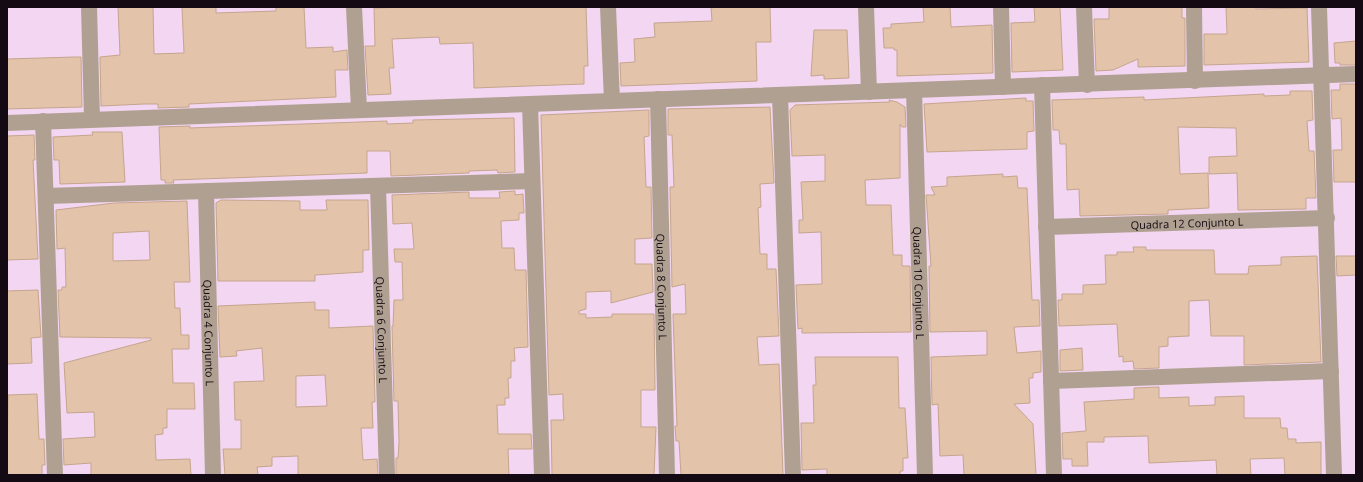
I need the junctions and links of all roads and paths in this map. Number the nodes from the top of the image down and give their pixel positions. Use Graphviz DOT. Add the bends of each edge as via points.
graph roads {
  1 [pos="88,7"];
  2 [pos="354,7"];
  3 [pos="608,7"];
  4 [pos="866,7"];
  5 [pos="1001,7"];
  6 [pos="1084,7"];
  7 [pos="1194,7"];
  8 [pos="1319,7"];
  9 [pos="1356,74"];
  10 [pos="1322,75"];
  11 [pos="1195,81"];
  12 [pos="1042,85"];
  13 [pos="1087,85"];
  14 [pos="1003,87"];
  15 [pos="914,90"];
  16 [pos="869,92"];
  17 [pos="780,95"];
  18 [pos="658,99"];
  19 [pos="612,101"];
  20 [pos="530,104"];
  21 [pos="359,109"];
  22 [pos="92,119"];
  23 [pos="43,121"];
  24 [pos="7,123"];
  25 [pos="532,181"];
  26 [pos="378,186"];
  27 [pos="206,191"];
  28 [pos="46,196"];
  29 [pos="1327,218"];
  30 [pos="1046,227"];
  31 [pos="1331,371"];
  32 [pos="1051,381"];
  33 [pos="56,475"];
  34 [pos="213,475"];
  35 [pos="387,475"];
  36 [pos="542,475"];
  37 [pos="668,475"];
  38 [pos="793,475"];
  39 [pos="924,475"];
  40 [pos="1054,475"];
  41 [pos="1334,475"];
  1 -- 22 [label="street"];
  2 -- 21 [label="street"];
  3 -- 19 [label="street"];
  4 -- 16 [label="street"];
  5 -- 14 [label="street"];
  6 -- 13 [label="street"];
  7 -- 11 [label="street"];
  8 -- 10 [label="street"];
  9 -- 10 [label="street"];
  10 -- 11 [label="street"];
  10 -- 29 [label="street"];
  11 -- 13 [label="street"];
  12 -- 13 [label="street"];
  12 -- 14 [label="street"];
  12 -- 30 [label="street"];
  14 -- 15 [label="street"];
  15 -- 16 [label="street"];
  15 -- 39 [label="street, Quadra 10 Conjunto L"];
  16 -- 17 [label="street"];
  17 -- 18 [label="street"];
  17 -- 38 [label="street"];
  18 -- 19 [label="street"];
  18 -- 37 [label="street, Quadra 8 Conjunto L"];
  19 -- 20 [label="street"];
  20 -- 21 [label="street"];
  20 -- 25 [label="street"];
  21 -- 22 [label="street"];
  22 -- 23 [label="street"];
  23 -- 24 [label="street"];
  23 -- 28 [label="street"];
  25 -- 26 [label="street"];
  25 -- 36 [label="street"];
  26 -- 27 [label="street"];
  26 -- 35 [label="street, Quadra 6 Conjunto L"];
  27 -- 28 [label="street"];
  27 -- 34 [label="street, Quadra 4 Conjunto L"];
  28 -- 33 [label="street"];
  29 -- 30 [label="street, Quadra 12 Conjunto L"];
  29 -- 31 [label="street"];
  30 -- 32 [label="street"];
  31 -- 32 [label="street"];
  31 -- 41 [label="street"];
  32 -- 40 [label="street"];
}
